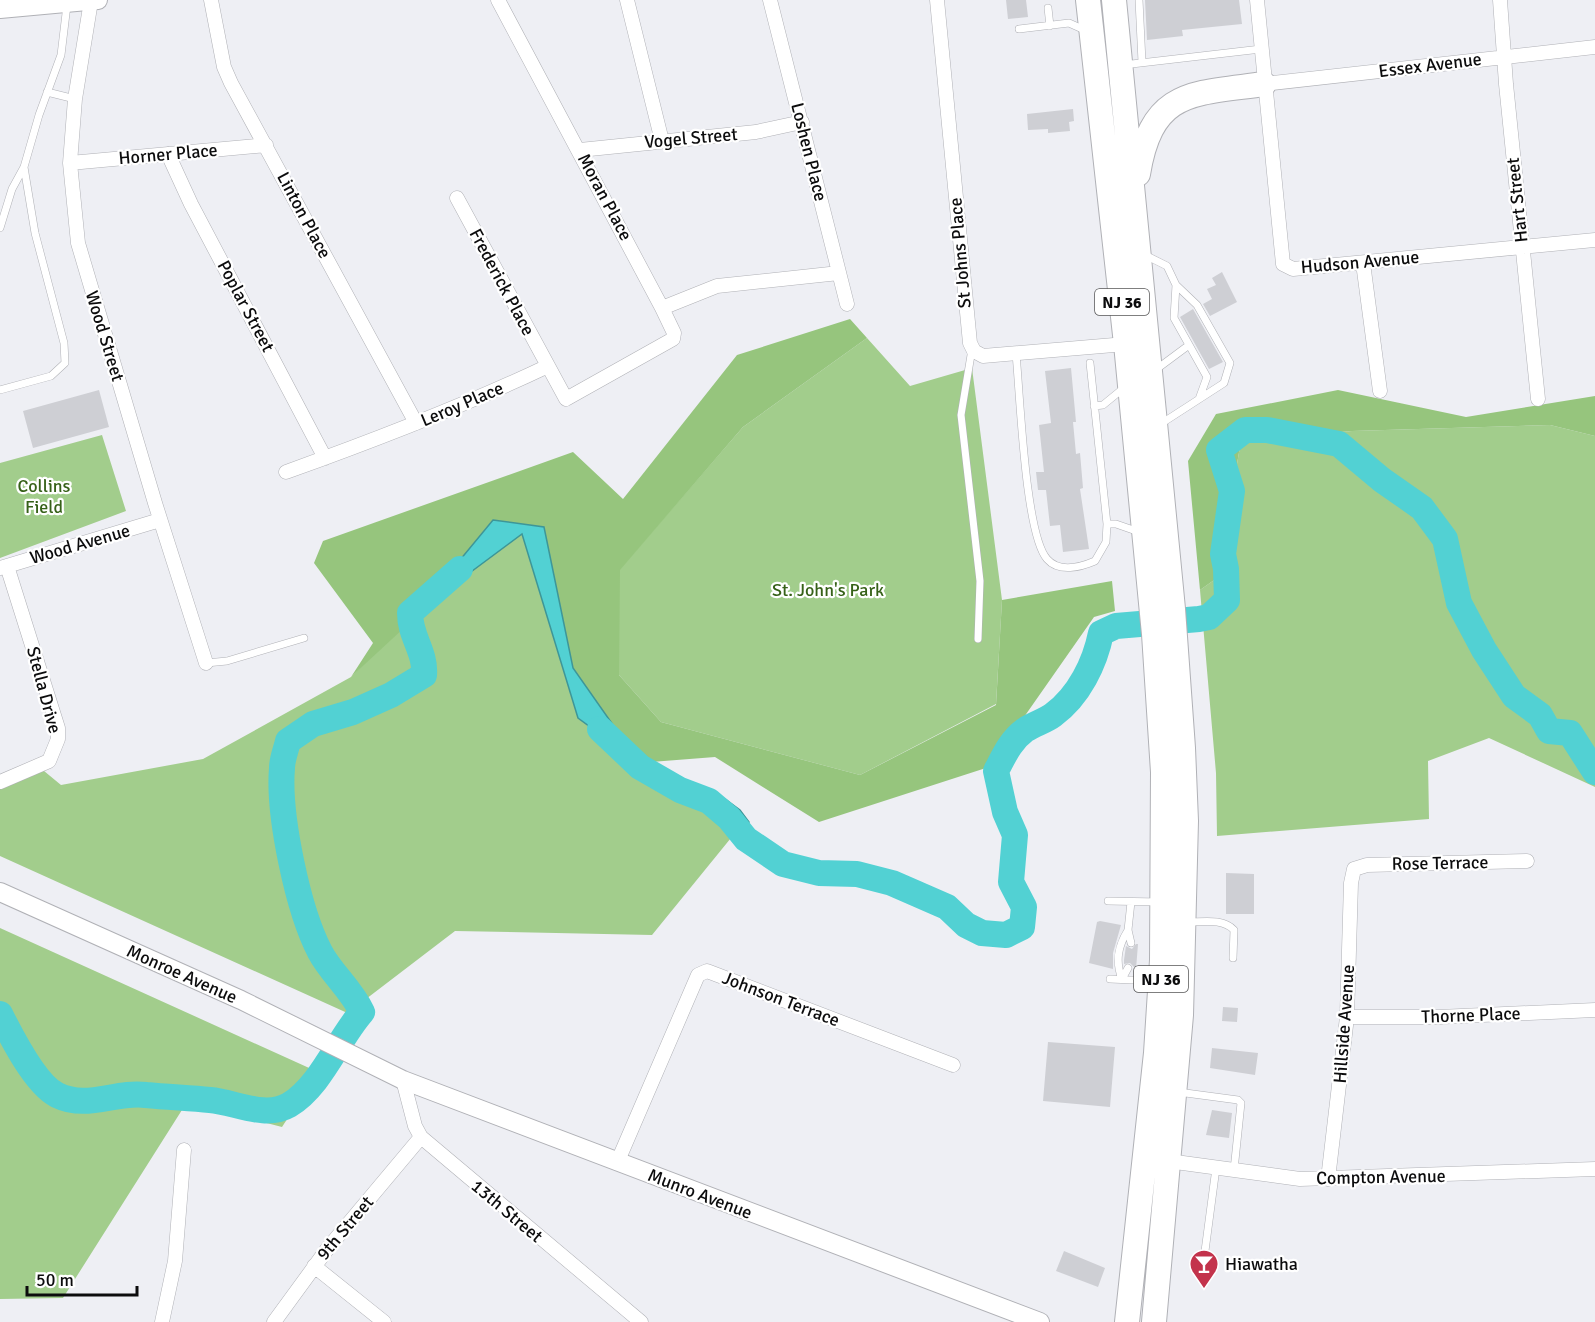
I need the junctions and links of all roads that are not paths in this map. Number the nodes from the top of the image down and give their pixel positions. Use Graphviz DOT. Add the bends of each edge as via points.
graph roads {
  1 [pos="98,0"];
  2 [pos="211,0"];
  3 [pos="498,0"];
  4 [pos="627,0"];
  5 [pos="770,0"];
  6 [pos="937,0"];
  7 [pos="1088,0"];
  8 [pos="1114,0"];
  9 [pos="1139,0"];
  10 [pos="1257,0"];
  11 [pos="1500,0"];
  12 [pos="91,1"];
  13 [pos="67,3"];
  14 [pos="1048,8"];
  15 [pos="0,9"];
  16 [pos="1050,26"];
  17 [pos="1019,29"];
  18 [pos="1092,34"];
  19 [pos="1595,47"];
  20 [pos="1261,49"];
  21 [pos="1504,56"];
  22 [pos="1131,64"];
  23 [pos="1264,84"];
  24 [pos="47,92"];
  25 [pos="75,99"];
  26 [pos="802,122"];
  27 [pos="662,141"];
  28 [pos="266,145"];
  29 [pos="580,150"];
  30 [pos="168,154"];
  31 [pos="70,163"];
  32 [pos="24,167"];
  33 [pos="457,198"];
  34 [pos="1133,203"];
  35 [pos="0,228"];
  36 [pos="1595,240"];
  37 [pos="1522,247"];
  38 [pos="1137,250"];
  39 [pos="1363,263"];
  40 [pos="839,273"];
  41 [pos="1176,285"];
  42 [pos="847,304"];
  43 [pos="662,308"];
  44 [pos="1126,344"];
  45 [pos="1189,345"];
  46 [pos="973,348"];
  47 [pos="1016,354"];
  48 [pos="1090,363"];
  49 [pos="548,366"];
  50 [pos="1140,379"];
  51 [pos="0,390"];
  52 [pos="1380,391"];
  53 [pos="1199,399"];
  54 [pos="1538,399"];
  55 [pos="1094,406"];
  56 [pos="416,423"];
  57 [pos="1155,428"];
  58 [pos="325,458"];
  59 [pos="286,472"];
  60 [pos="160,520"];
  61 [pos="1107,524"];
  62 [pos="1144,534"];
  63 [pos="3,567"];
  64 [pos="1161,603"];
  65 [pos="1164,634"];
  66 [pos="304,638"];
  67 [pos="978,639"];
  68 [pos="206,663"];
  69 [pos="0,782"];
  70 [pos="1527,861"];
  71 [pos="1354,869"];
  72 [pos="0,892"];
  73 [pos="1108,901"];
  74 [pos="1131,902"];
  75 [pos="1163,902"];
  76 [pos="1185,922"];
  77 [pos="1128,930"];
  78 [pos="1131,943"];
  79 [pos="1233,958"];
  80 [pos="1128,968"];
  81 [pos="1110,979"];
  82 [pos="1122,980"];
  83 [pos="1161,982"];
  84 [pos="1595,1010"];
  85 [pos="1347,1017"];
  86 [pos="363,1060"];
  87 [pos="953,1065"];
  88 [pos="404,1080"];
  89 [pos="1175,1092"];
  90 [pos="421,1137"];
  91 [pos="184,1150"];
  92 [pos="1168,1161"];
  93 [pos="617,1163"];
  94 [pos="1216,1168"];
  95 [pos="1595,1169"];
  96 [pos="1233,1170"];
  97 [pos="1328,1179"];
  98 [pos="1205,1251"];
  99 [pos="314,1266"];
  100 [pos="162,1322"];
  101 [pos="274,1322"];
  102 [pos="384,1322"];
  103 [pos="641,1322"];
  104 [pos="1040,1322"];
  105 [pos="1127,1322"];
  106 [pos="1154,1322"];
  1 -- 12 [label="street"];
  2 -- 28 [label="street, Linton Place" via="224,67"];
  3 -- 29 [label="street, Moran Place"];
  4 -- 27 [label="street"];
  5 -- 26 [label="street, Loshen Place"];
  6 -- 46 [label="street, St Johns Place" via="966,319"];
  7 -- 18 [label="highway, NJ 36"];
  8 -- 22 [label="highway, NJ 36"];
  9 -- 22 [label="lane"];
  10 -- 20 [label="street, Hudson Avenue"];
  11 -- 21 [label="street, Hart Street"];
  12 -- 13 [label="street"];
  12 -- 25 [label="street, Wood Street"];
  13 -- 15 [label="street"];
  13 -- 24 [label="lane" via="61,56"];
  14 -- 16 [label="lane"];
  16 -- 17 [label="lane"];
  16 -- 18 [label="lane" via="1069,23"];
  18 -- 44 [label="highway, NJ 36"];
  19 -- 21 [label="street, Essex Avenue"];
  20 -- 22 [label="lane"];
  20 -- 23 [label="street, Hudson Avenue"];
  21 -- 23 [label="street, Essex Avenue"];
  21 -- 37 [label="street, Hart Street"];
  22 -- 34 [label="highway, NJ 36"];
  23 -- 34 [label="highway" via="1197,93 1161,113 1142,147"];
  23 -- 39 [label="street, Hudson Avenue" via="1283,264 1293,269"];
  24 -- 25 [label="lane"];
  24 -- 32 [label="lane"];
  25 -- 31 [label="street, Wood Street"];
  26 -- 27 [label="street, Vogel Street" via="756,132"];
  26 -- 40 [label="street, Loshen Place"];
  27 -- 29 [label="street, Vogel Street"];
  28 -- 30 [label="street, Horner Place"];
  28 -- 56 [label="street, Linton Place"];
  29 -- 43 [label="street, Moran Place"];
  30 -- 31 [label="street, Horner Place"];
  30 -- 58 [label="street, Poplar Street"];
  31 -- 60 [label="street, Wood Street" via="74,219 83,264"];
  32 -- 35 [label="lane" via="12,189"];
  32 -- 51 [label="lane" via="34,233 64,343 65,363 51,376"];
  33 -- 49 [label="street, Frederick Place"];
  34 -- 38 [label="highway, NJ 36"];
  36 -- 37 [label="street, Hudson Avenue"];
  37 -- 39 [label="street, Hudson Avenue"];
  37 -- 54 [label="street, Hart Street"];
  38 -- 41 [label="lane" via="1167,266"];
  38 -- 50 [label="highway, NJ 36"];
  39 -- 52 [label="street"];
  40 -- 42 [label="street, Loshen Place"];
  40 -- 43 [label="street" via="717,286"];
  41 -- 45 [label="lane" via="1174,318"];
  41 -- 53 [label="lane" via="1197,304 1230,363 1224,382"];
  43 -- 49 [label="street, Moran Place" via="673,339 566,399"];
  44 -- 47 [label="street"];
  44 -- 50 [label="highway, NJ 36"];
  45 -- 50 [label="lane"];
  45 -- 53 [label="lane" via="1207,377"];
  46 -- 47 [label="street" via="983,356"];
  46 -- 67 [label="lane" via="961,415 980,581"];
  47 -- 61 [label="lane" via="1029,498 1040,548 1048,561 1062,567 1085,566 1102,554"];
  48 -- 55 [label="lane"];
  49 -- 56 [label="street, Leroy Place"];
  50 -- 55 [label="lane" via="1103,405"];
  50 -- 57 [label="highway, NJ 36"];
  50 -- 62 [label="highway, NJ 36"];
  53 -- 57 [label="lane"];
  55 -- 61 [label="lane"];
  56 -- 58 [label="street, Leroy Place"];
  57 -- 64 [label="highway, NJ 36"];
  58 -- 59 [label="street, Leroy Place"];
  60 -- 63 [label="street, Wood Avenue"];
  60 -- 68 [label="street, Wood Street"];
  61 -- 62 [label="lane"];
  62 -- 64 [label="highway, NJ 36"];
  63 -- 69 [label="street, Stella Drive" via="58,728 58,739 49,761"];
  64 -- 65 [label="highway, NJ 36"];
  65 -- 75 [label="highway, NJ 36"];
  65 -- 76 [label="highway, NJ 36" via="1183,748"];
  66 -- 68 [label="lane" via="227,661"];
  70 -- 71 [label="street, Rose Terrace" via="1367,865"];
  71 -- 85 [label="street, Hillside Avenue"];
  72 -- 86 [label="street, Monroe Avenue" via="241,1000"];
  73 -- 74 [label="lane"];
  74 -- 75 [label="lane"];
  74 -- 77 [label="lane"];
  75 -- 83 [label="highway, NJ 36"];
  76 -- 79 [label="lane" via="1220,922 1230,926 1234,930"];
  76 -- 89 [label="highway, NJ 36"];
  77 -- 78 [label="lane"];
  77 -- 82 [label="lane" via="1121,942 1117,966"];
  80 -- 82 [label="lane"];
  81 -- 82 [label="lane"];
  82 -- 83 [label="lane"];
  83 -- 105 [label="highway, NJ 36"];
  84 -- 85 [label="street, Thorne Place"];
  85 -- 97 [label="street, Hillside Avenue"];
  86 -- 88 [label="street, Munro Avenue"];
  87 -- 93 [label="street, Johnson Terrace" via="707,971 698,975"];
  88 -- 90 [label="street"];
  88 -- 93 [label="street, Munro Avenue"];
  89 -- 92 [label="highway, NJ 36"];
  89 -- 96 [label="lane" via="1241,1103"];
  90 -- 99 [label="street, 9th Street"];
  90 -- 103 [label="street, 13th Street"];
  91 -- 100 [label="street" via="175,1261"];
  92 -- 94 [label="street, Compton Avenue"];
  92 -- 106 [label="highway, NJ 36"];
  93 -- 104 [label="street, Munro Avenue"];
  94 -- 96 [label="street, Compton Avenue"];
  94 -- 98 [label="lane"];
  95 -- 97 [label="street, Compton Avenue"];
  96 -- 97 [label="street, Compton Avenue"];
  99 -- 101 [label="street, 9th Street"];
  99 -- 102 [label="street"];
}
